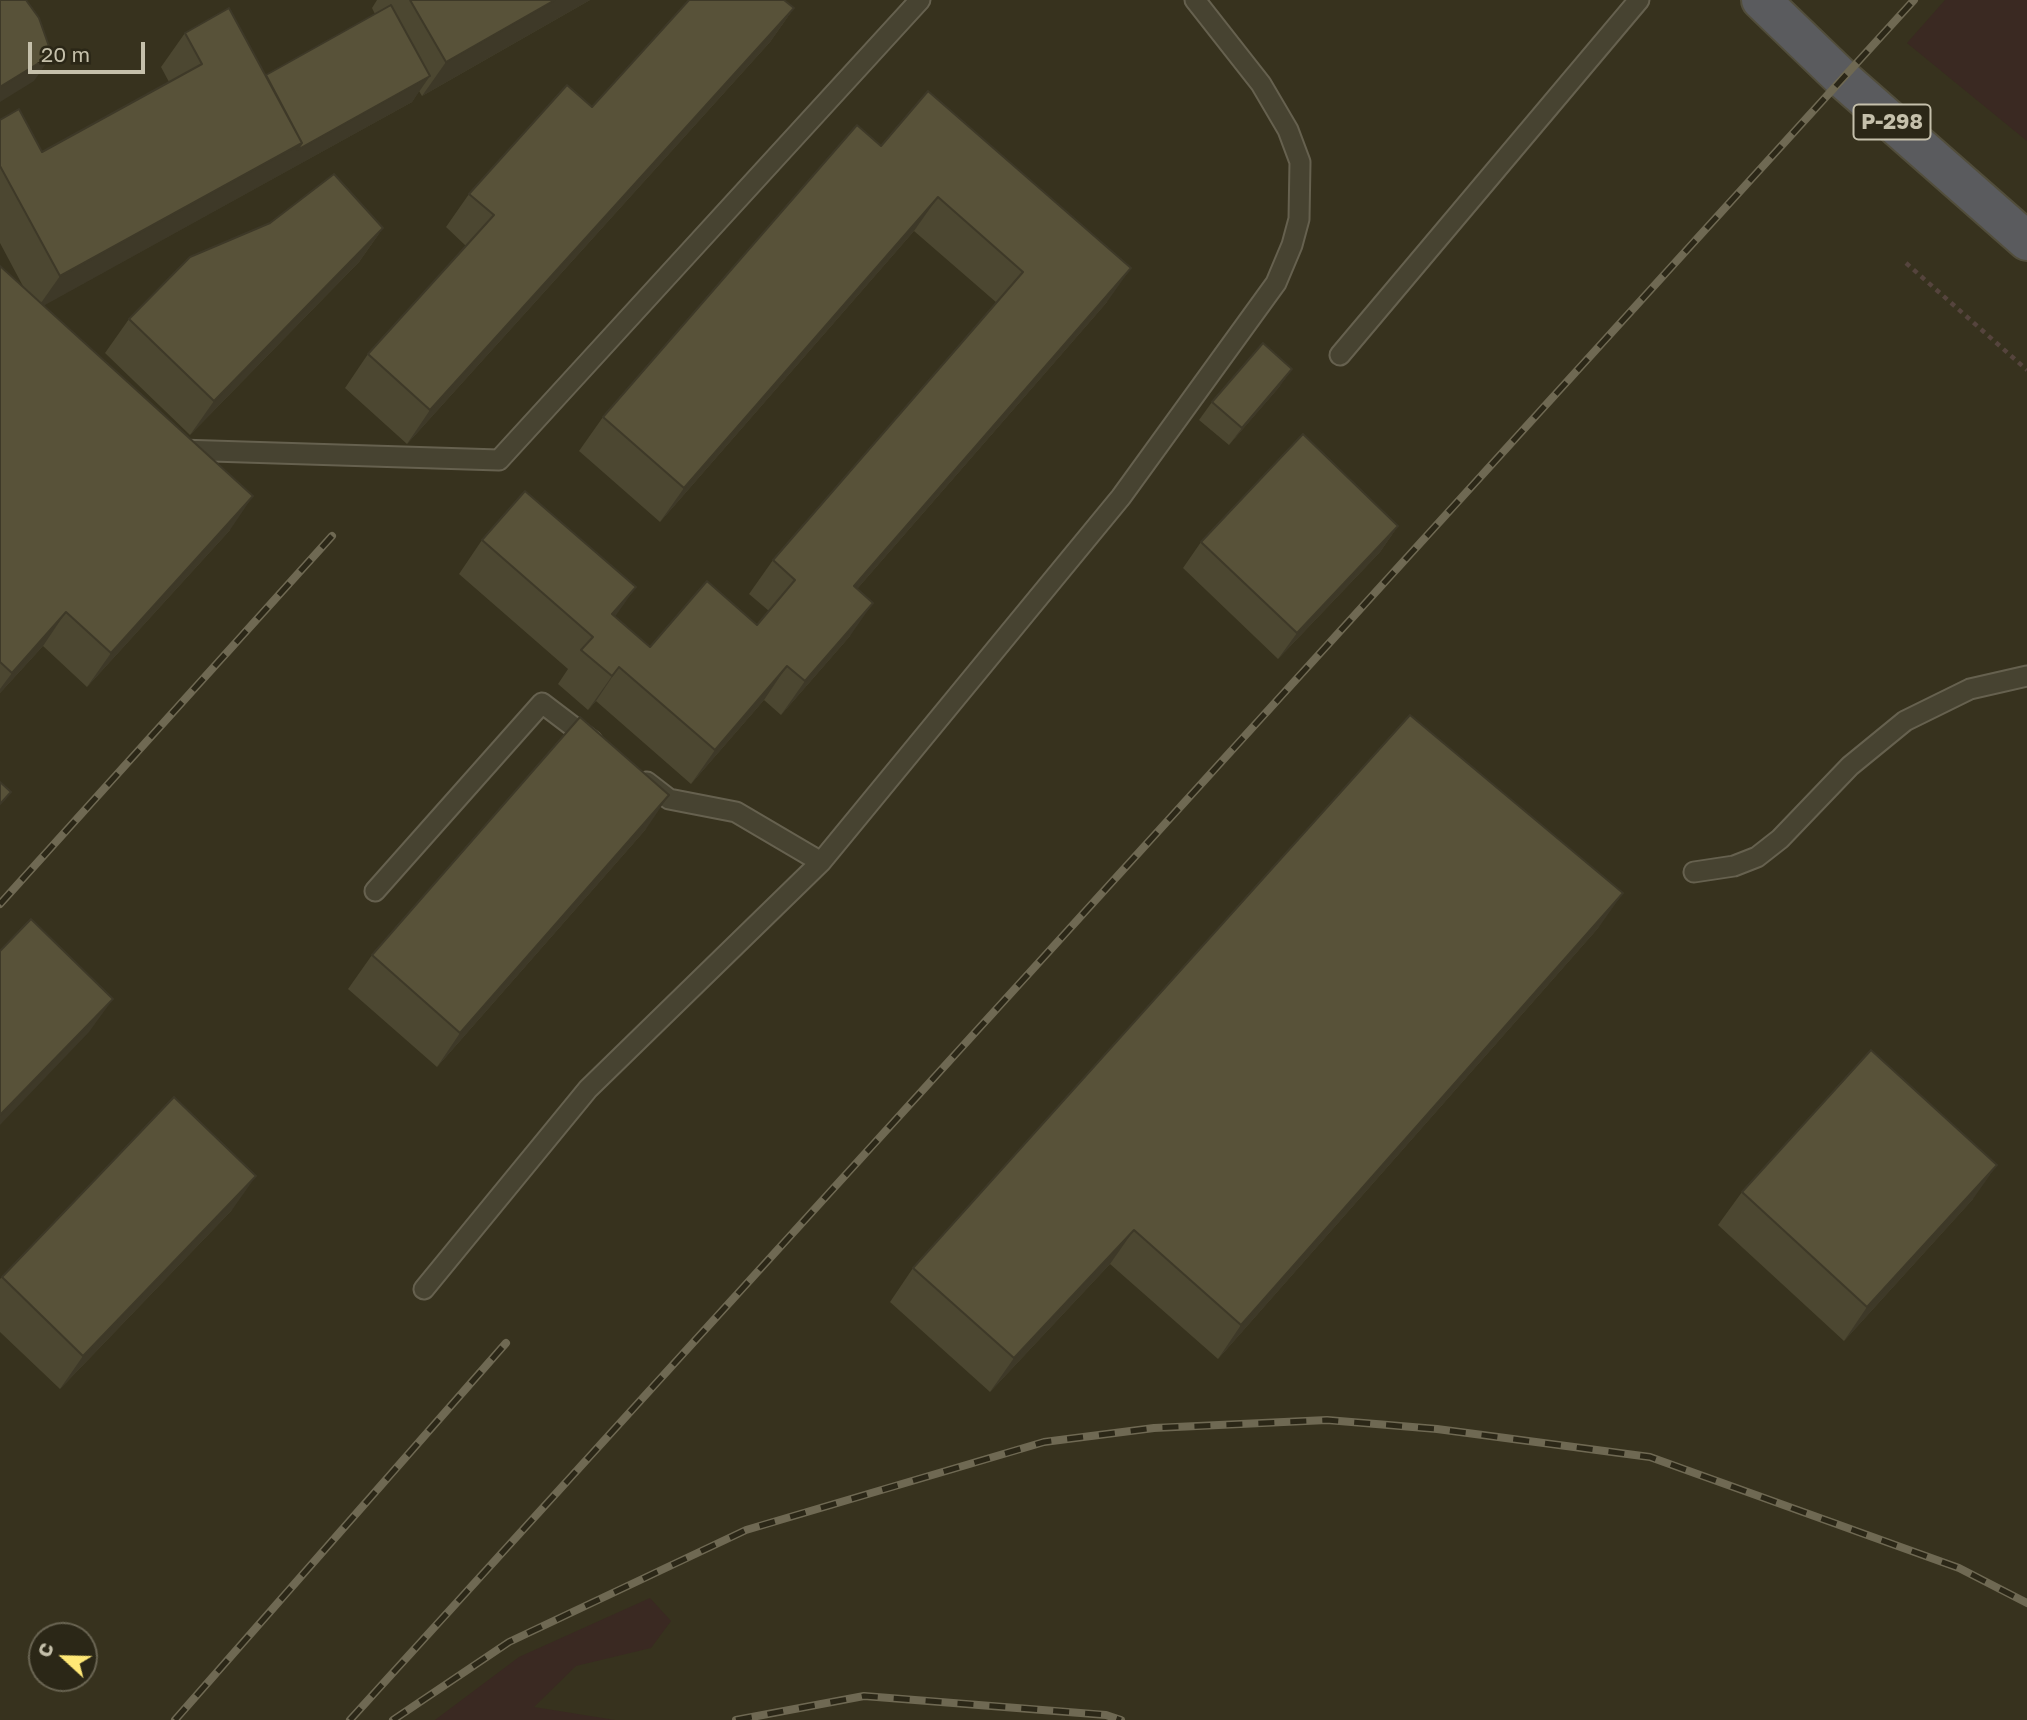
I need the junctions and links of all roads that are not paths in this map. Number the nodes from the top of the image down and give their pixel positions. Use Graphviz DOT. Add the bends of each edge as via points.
graph roads {
  1 [pos="920,0"];
  2 [pos="1195,0"];
  3 [pos="1639,0"];
  4 [pos="1763,1"];
  5 [pos="2024,233"];
  6 [pos="1340,355"];
  7 [pos="168,442"];
  8 [pos="2027,676"];
  9 [pos="606,751"];
  10 [pos="627,767"];
  11 [pos="821,862"];
  12 [pos="1694,872"];
  13 [pos="375,891"];
  14 [pos="424,1289"];
  1 -- 7 [label="lane" via="499,460 178,450"];
  2 -- 11 [label="lane" via="1261,84 1288,130 1300,162 1302,194 1292,245 1276,283 1121,497"];
  3 -- 6 [label="lane"];
  4 -- 5 [label="highway, Р-298" via="1844,80"];
  8 -- 12 [label="lane" via="1970,689 1905,721 1850,766 1757,857"];
  9 -- 13 [label="lane" via="542,703"];
  10 -- 11 [label="lane" via="669,799 736,812"];
  11 -- 14 [label="lane" via="588,1089"];
}
